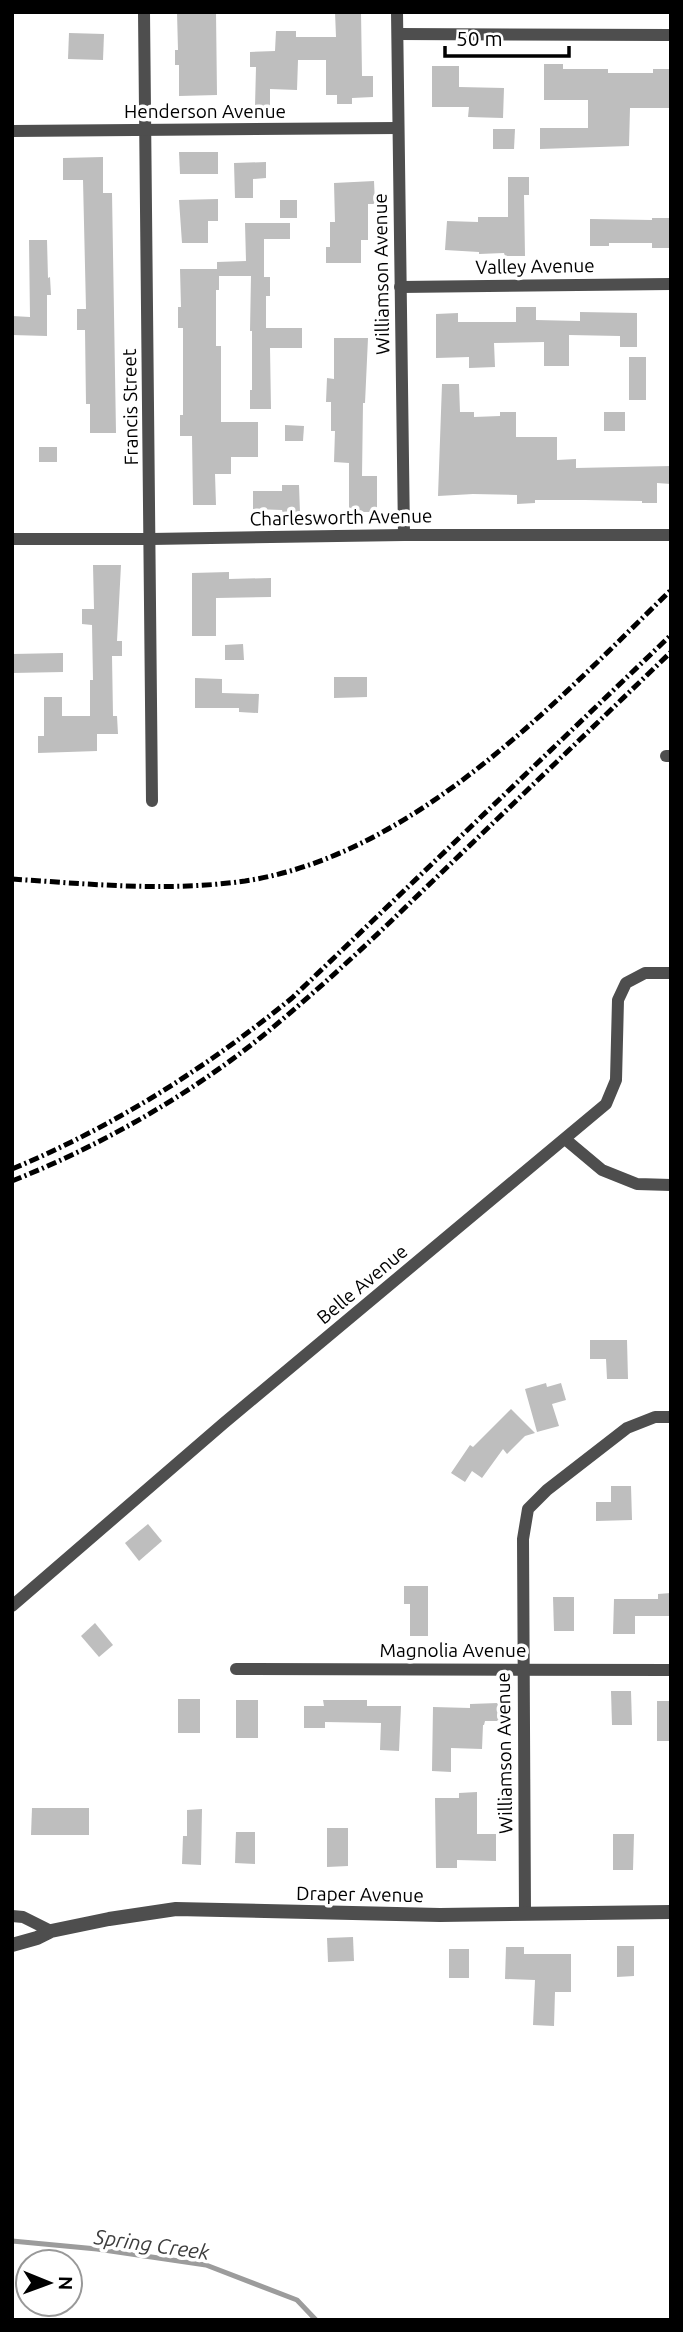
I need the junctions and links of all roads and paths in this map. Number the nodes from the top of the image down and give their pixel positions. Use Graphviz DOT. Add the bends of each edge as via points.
graph roads {
  1 [pos="144,12"];
  2 [pos="397,12"];
  3 [pos="398,34"];
  4 [pos="671,35"];
  5 [pos="398,128"];
  6 [pos="12,131"];
  7 [pos="146,131"];
  8 [pos="671,284"];
  9 [pos="400,287"];
  10 [pos="404,535"];
  11 [pos="671,535"];
  12 [pos="12,539"];
  13 [pos="151,539"];
  14 [pos="152,800"];
  15 [pos="671,973"];
  16 [pos="565,1139"];
  17 [pos="671,1185"];
  18 [pos="671,1417"];
  19 [pos="12,1606"];
  20 [pos="522,1669"];
  21 [pos="236,1670"];
  22 [pos="671,1670"];
  23 [pos="671,1912"];
  24 [pos="525,1913"];
  25 [pos="12,1916"];
  26 [pos="51,1931"];
  27 [pos="12,1945"];
  1 -- 7 [label="street, Francis Street"];
  2 -- 3 [label="street, Williamson Avenue"];
  3 -- 4 [label="street"];
  3 -- 5 [label="street, Williamson Avenue"];
  5 -- 7 [label="street, Henderson Avenue"];
  5 -- 9 [label="street, Williamson Avenue"];
  6 -- 7 [label="street, Henderson Avenue"];
  7 -- 13 [label="street, Francis Street"];
  8 -- 9 [label="street, Valley Avenue"];
  9 -- 10 [label="street, Williamson Avenue"];
  10 -- 11 [label="street, Charlesworth Avenue"];
  10 -- 13 [label="street, Charlesworth Avenue"];
  12 -- 13 [label="street, Charlesworth Avenue"];
  13 -- 14 [label="street, Francis Street"];
  15 -- 16 [label="street, Belle Avenue" via="645,973 626,983 618,1000 616,1080 606,1104"];
  16 -- 17 [label="street" via="603,1170 637,1184"];
  16 -- 19 [label="street, Belle Avenue"];
  18 -- 20 [label="street, Williamson Avenue" via="655,1417 627,1428 528,1509 523,1539"];
  20 -- 21 [label="street, Magnolia Avenue"];
  20 -- 22 [label="street, Magnolia Avenue"];
  20 -- 24 [label="street, Williamson Avenue"];
  23 -- 24 [label="street, Draper Avenue"];
  24 -- 26 [label="street, Draper Avenue" via="176,1909"];
  25 -- 26 [label="street"];
  26 -- 27 [label="street, Draper Avenue"];
}
